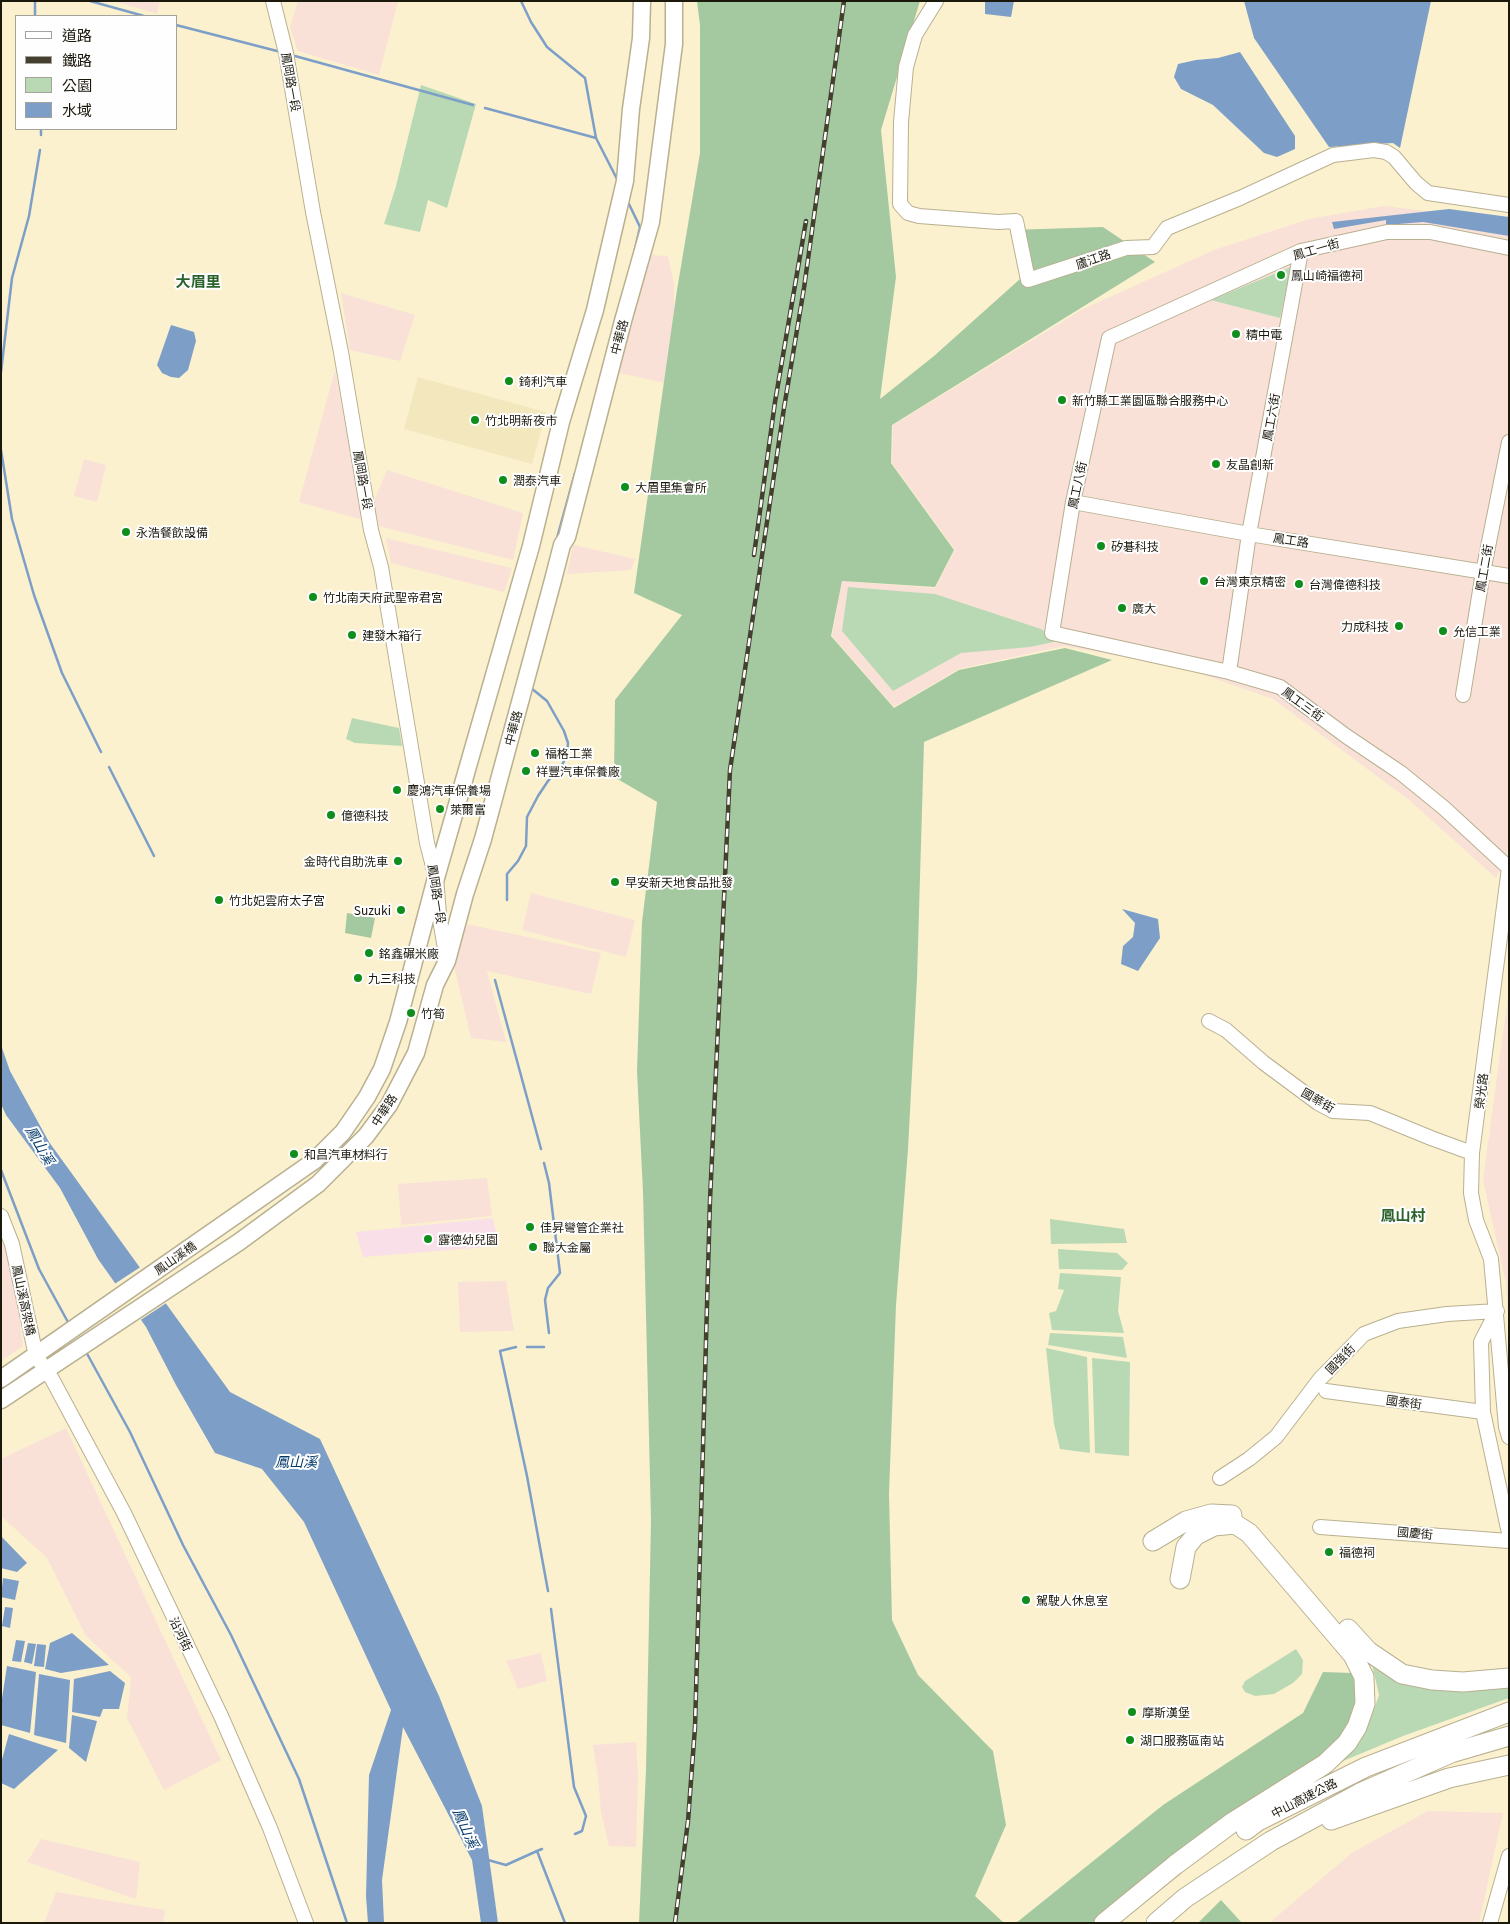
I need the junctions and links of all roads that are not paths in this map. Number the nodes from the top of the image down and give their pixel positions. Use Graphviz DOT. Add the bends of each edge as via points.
graph roads {
  1 [pos="273,1"];
  2 [pos="642,1"];
  3 [pos="674,1"];
  4 [pos="936,1"];
  5 [pos="1509,205"];
  6 [pos="1509,248"];
  7 [pos="1301,250"];
  8 [pos="1109,338"];
  9 [pos="1509,442"];
  10 [pos="1073,502"];
  11 [pos="1250,534"];
  12 [pos="1483,572"];
  13 [pos="1509,576"];
  14 [pos="1052,633"];
  15 [pos="1229,672"];
  16 [pos="1462,695"];
  17 [pos="1509,868"];
  18 [pos="436,878"];
  19 [pos="447,961"];
  20 [pos="1209,1021"];
  21 [pos="1472,1153"];
  22 [pos="314,1161"];
  23 [pos="318,1184"];
  24 [pos="1,1216"];
  25 [pos="1497,1312"];
  26 [pos="36,1356"];
  27 [pos="46,1370"];
  28 [pos="1,1379"];
  29 [pos="1326,1391"];
  30 [pos="1,1400"];
  31 [pos="1482,1412"];
  32 [pos="1509,1437"];
  33 [pos="1220,1478"];
  34 [pos="1320,1526"];
  35 [pos="1509,1533"];
  36 [pos="1153,1541"];
  37 [pos="1509,1541"];
  38 [pos="1180,1579"];
  39 [pos="1509,1678"];
  40 [pos="1509,1712"];
  41 [pos="1509,1736"];
  42 [pos="1509,1765"];
  43 [pos="1271,1841"];
  44 [pos="1509,1856"];
  45 [pos="306,1923"];
  46 [pos="1104,1923"];
  47 [pos="1123,1923"];
  48 [pos="1156,1923"];
  49 [pos="1490,1923"];
  1 -- 18 [label="street, 鳳岡路一段" via="286,54 371,530 381,567 427,843"];
  2 -- 18 [label="main road, 中華路" via="625,181 595,310 561,422 531,546"];
  3 -- 19 [label="main road, 中華路" via="674,44 651,222 567,537 557,562"];
  4 -- 5 [label="street, 廬江路" via="915,35 906,67 901,122 900,204 908,213 919,216 1016,221 1028,280 1126,248 1153,247 1167,228 1333,155 1374,150 1386,152 1428,193"];
  6 -- 7 [label="street, 鳳工一街" via="1430,232 1387,232"];
  7 -- 8 [label="street, 鳳工一街"];
  7 -- 11 [label="street, 鳳工六街"];
  8 -- 10 [label="street, 鳳工八街"];
  9 -- 12 [label="street, 鳳工二街"];
  10 -- 11 [label="street, 鳳工路"];
  10 -- 14 [label="street, 鳳工八街"];
  11 -- 12 [label="street, 鳳工路"];
  11 -- 15 [label="street, 鳳工六街"];
  12 -- 13 [label="street, 鳳工路"];
  12 -- 16 [label="street, 鳳工二街"];
  14 -- 15 [label="street, 鳳工三街"];
  15 -- 17 [label="street, 鳳工三街" via="1280,687 1408,779"];
  17 -- 21 [label="street, 榮光路"];
  18 -- 19 [label="street, 鳳岡路一段"];
  18 -- 22 [label="main road, 中華路" via="398,1022 382,1069 343,1132"];
  19 -- 23 [label="main road, 中華路" via="435,985 416,1053 389,1105 366,1136"];
  20 -- 21 [label="street, 國華街" via="1226,1030 1264,1063 1333,1111 1370,1113"];
  21 -- 25 [label="street, 榮光路" via="1471,1193 1476,1220 1491,1259"];
  22 -- 26 [label="main road, 鳳山溪橋"];
  23 -- 27 [label="main road, 鳳山溪橋" via="239,1242"];
  24 -- 26 [label="street, 鳳山溪高架橋" via="12,1244"];
  25 -- 31 [label="street" via="1481,1342"];
  25 -- 32 [label="street, 榮光路"];
  25 -- 33 [label="street, 國強街" via="1447,1314 1398,1321 1364,1334 1320,1380 1276,1437"];
  26 -- 27 [label="street, 沿河街"];
  26 -- 28 [label="main road"];
  27 -- 30 [label="main road"];
  27 -- 45 [label="street, 沿河街" via="124,1513 221,1716 270,1828"];
  29 -- 31 [label="street, 國泰街"];
  31 -- 35 [label="street"];
  34 -- 37 [label="street, 國慶街"];
  36 -- 39 [label="highway" via="1186,1520 1211,1514 1236,1515 1254,1524 1368,1651 1402,1674 1463,1682"];
  38 -- 46 [label="highway" via="1186,1548 1196,1535 1214,1526 1235,1524 1249,1533 1354,1655 1364,1677 1364,1704 1357,1727 1347,1743 1325,1764 1233,1822"];
  40 -- 47 [label="highway, 中山高速公路" via="1366,1767 1258,1821 1162,1888"];
  41 -- 43 [label="highway, 中山高速公路" via="1451,1753 1360,1793"];
  42 -- 43 [label="highway" via="1449,1778"];
  43 -- 48 [label="highway, 中山高速公路" via="1185,1898"];
  44 -- 49 [label="street"];
}
